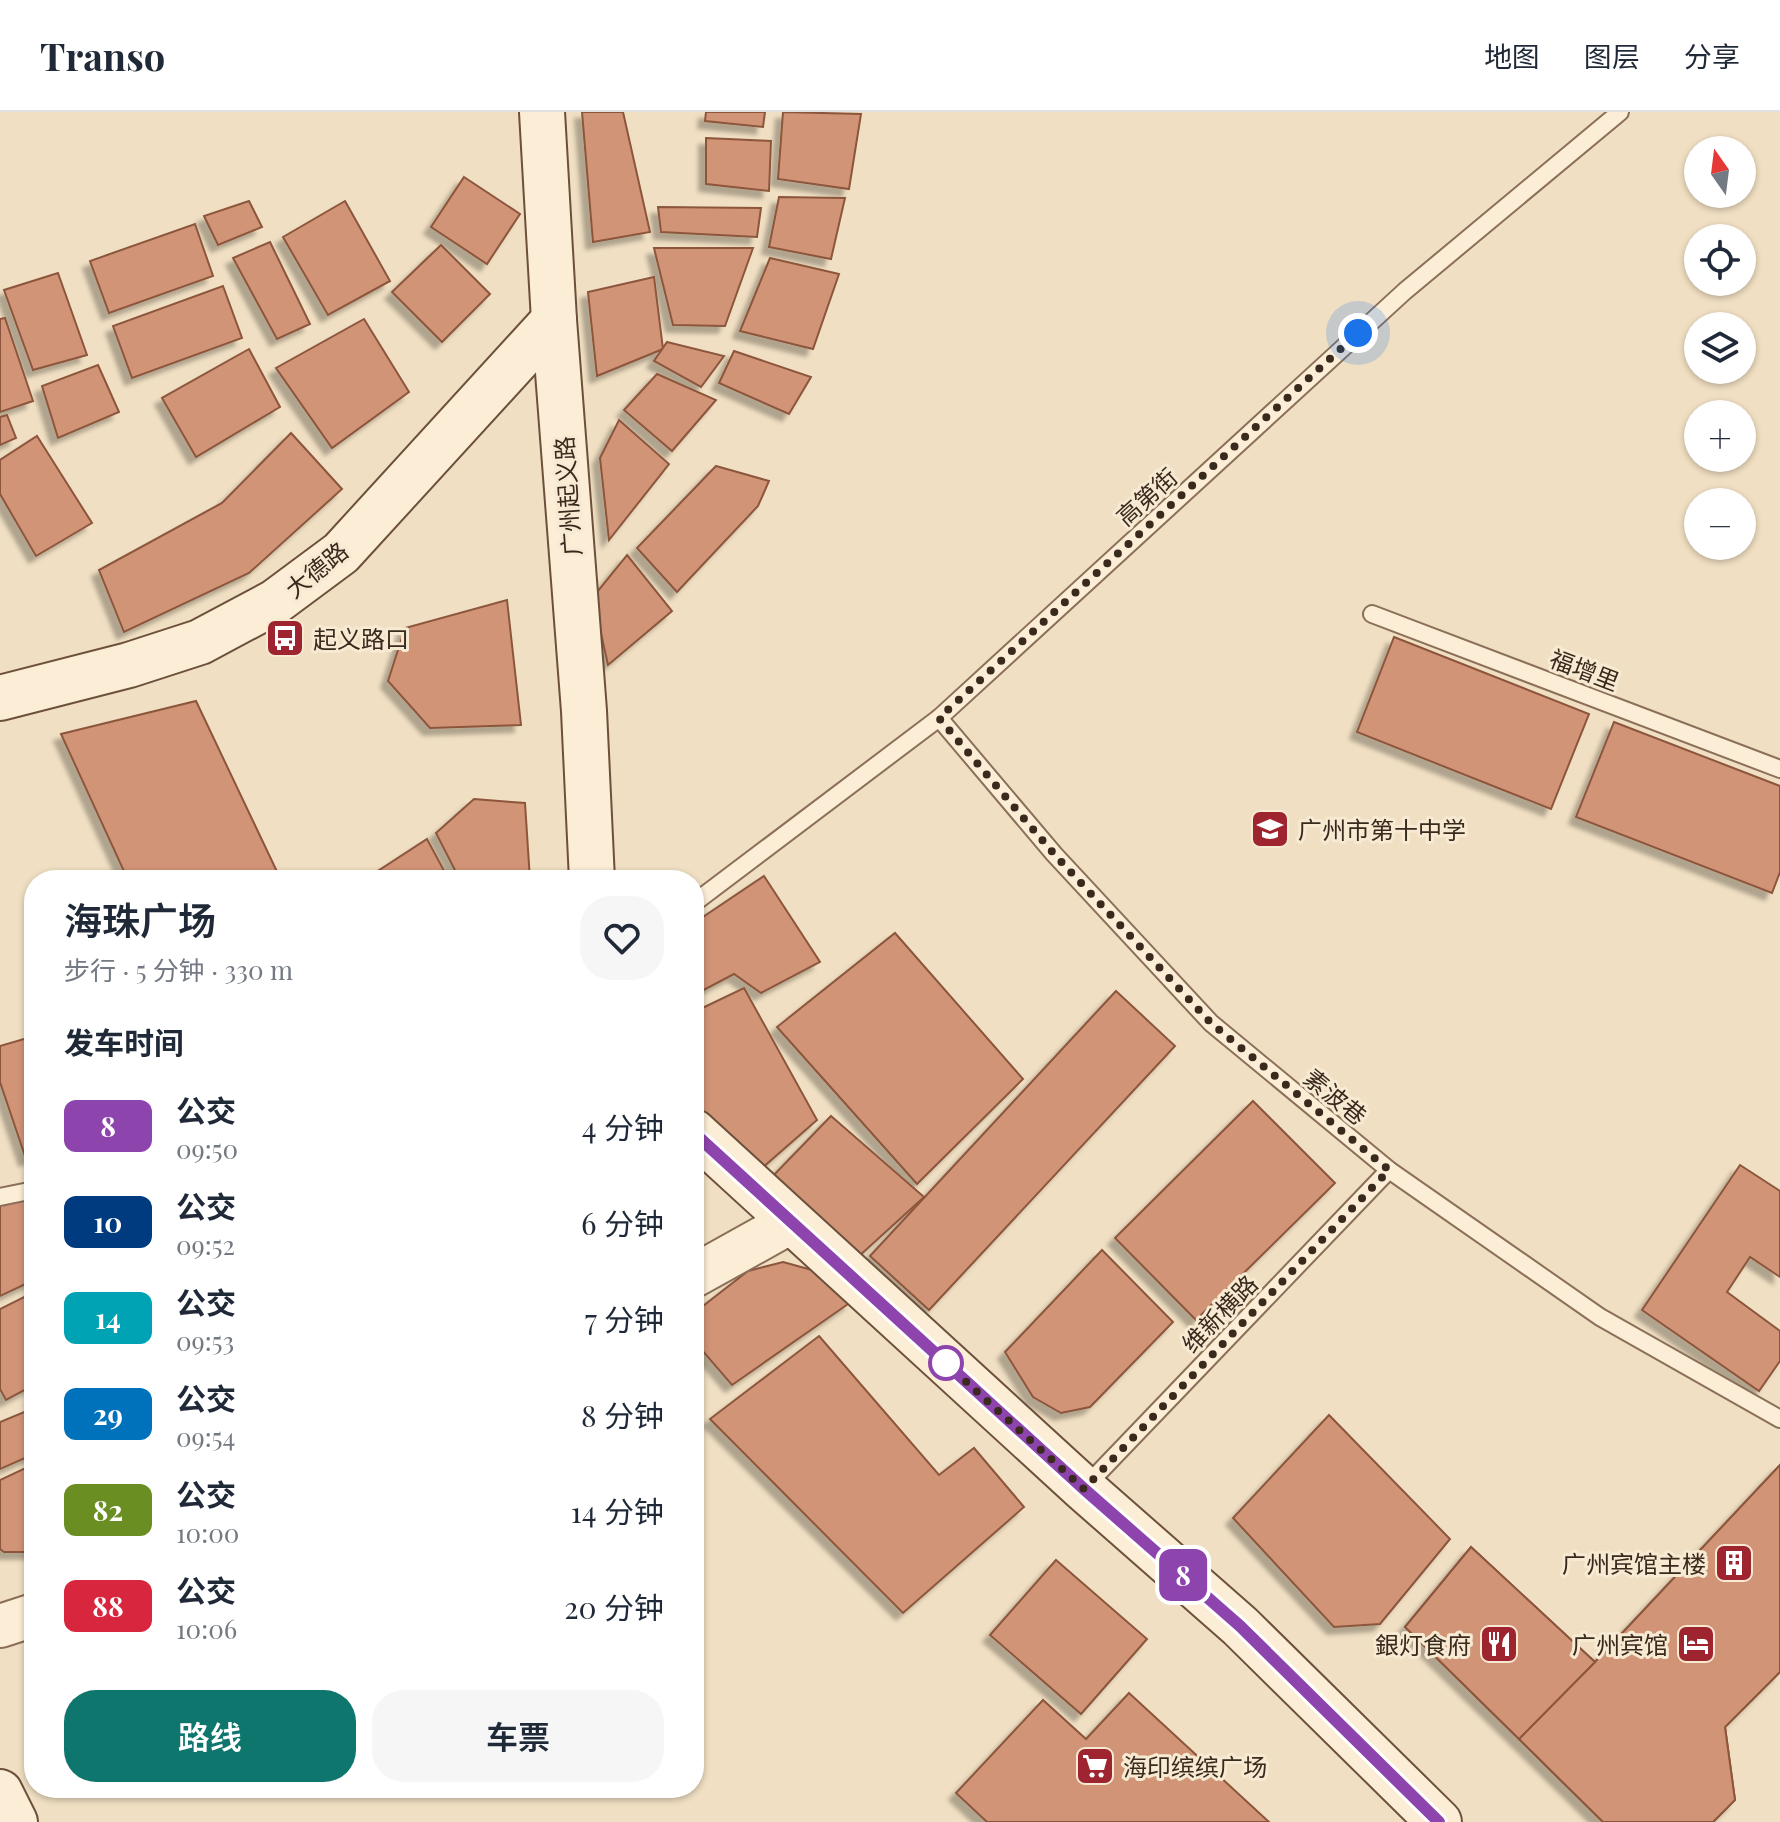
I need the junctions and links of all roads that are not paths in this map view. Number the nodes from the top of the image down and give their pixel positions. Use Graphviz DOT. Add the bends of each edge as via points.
graph roads {
  1 [pos="542,112"];
  2 [pos="1620,112"];
  3 [pos="554,320"];
  4 [pos="1372,614"];
  5 [pos="0,698"];
  6 [pos="939,718"];
  7 [pos="1780,769"];
  8 [pos="592,870"];
  9 [pos="704,895"];
  10 [pos="704,1141"];
  11 [pos="1389,1170"];
  12 [pos="24,1192"];
  13 [pos="0,1197"];
  14 [pos="791,1222"];
  15 [pos="704,1270"];
  16 [pos="1780,1419"];
  17 [pos="1084,1489"];
  18 [pos="24,1618"];
  19 [pos="0,1626"];
  20 [pos="0,1792"];
  21 [pos="15,1822"];
  22 [pos="1439,1822"];
  1 -- 3 [label="main road, 广州起义路"];
  2 -- 6 [label="lane, 高第街" via="1405,291"];
  3 -- 5 [label="main road, 大德路" via="341,553 275,602 200,642"];
  3 -- 8 [label="main road, 广州起义路"];
  4 -- 7 [label="lane, 福增里"];
  6 -- 9 [label="lane, 高第街"];
  6 -- 11 [label="lane, 素波巷" via="1054,854 1211,1023"];
  10 -- 14 [label="main road"];
  11 -- 16 [label="lane, 素波巷" via="1600,1317"];
  11 -- 17 [label="lane, 维新横路"];
  12 -- 13 [label="lane"];
  14 -- 15 [label="street"];
  14 -- 17 [label="main road"];
  17 -- 22 [label="main road" via="1240,1626"];
  18 -- 19 [label="street"];
  20 -- 21 [label="main road"];
}
